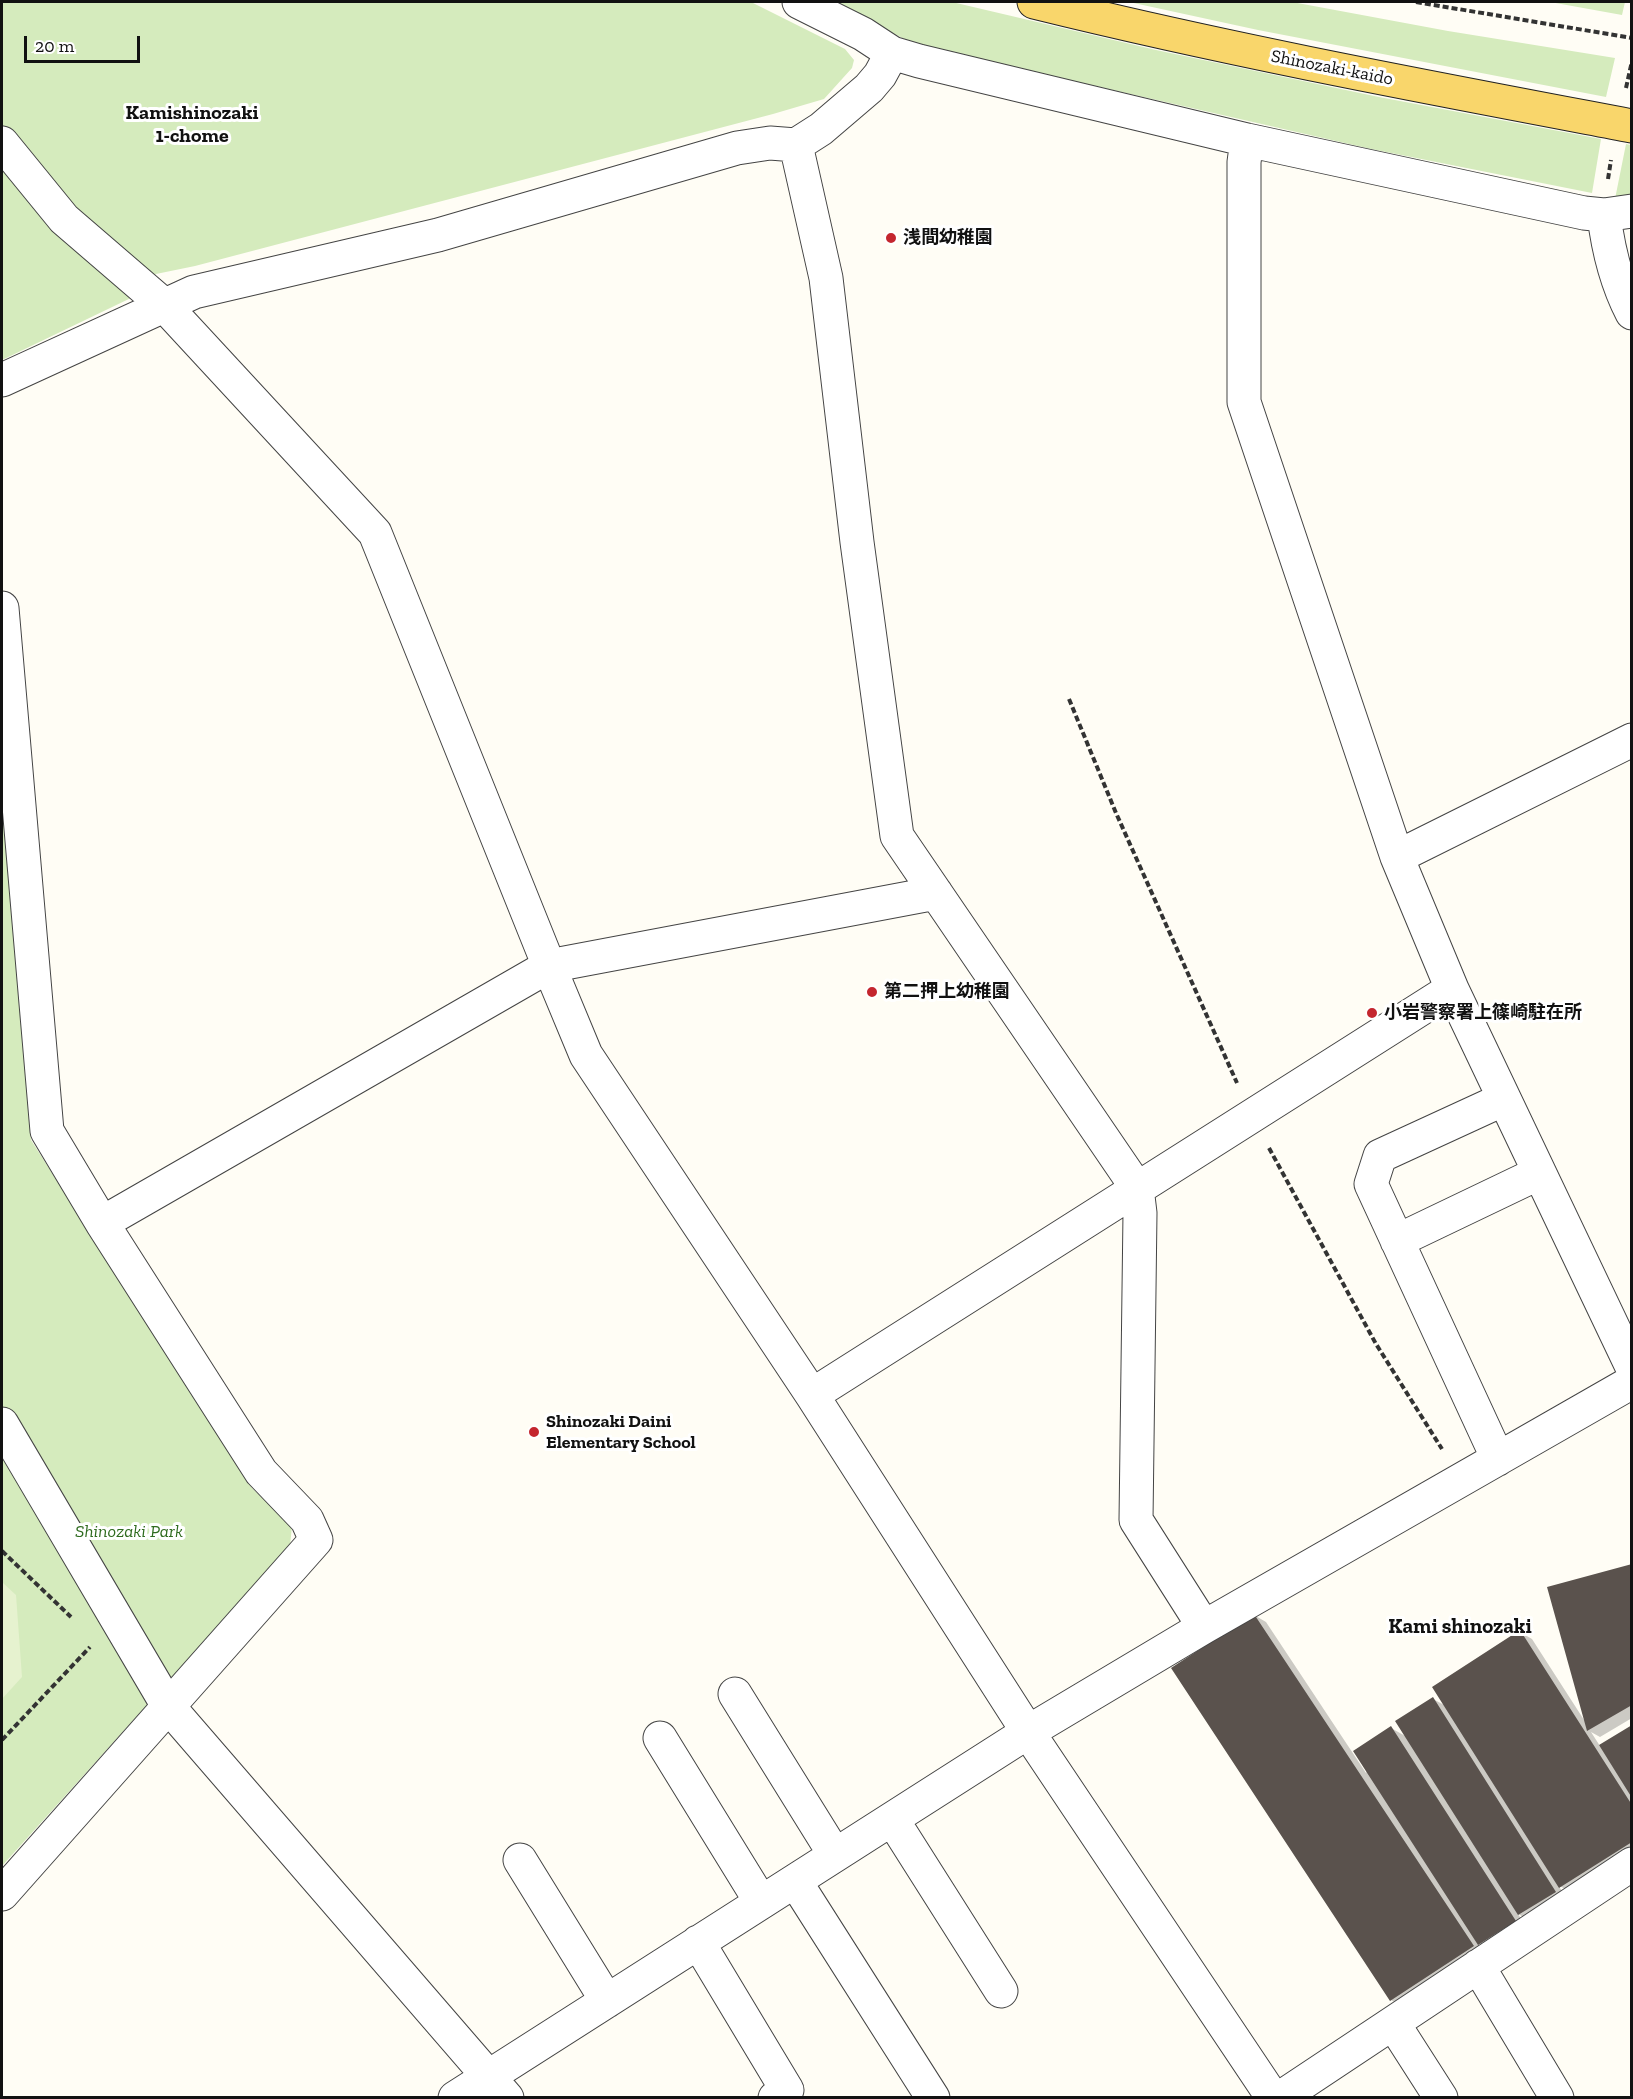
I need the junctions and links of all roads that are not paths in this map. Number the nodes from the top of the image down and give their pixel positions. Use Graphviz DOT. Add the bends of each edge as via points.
graph roads {
  1 [pos="799,2"];
  2 [pos="1034,2"];
  3 [pos="892,53"];
  4 [pos="1632,126"];
  5 [pos="1248,140"];
  6 [pos="2,143"];
  7 [pos="796,145"];
  8 [pos="1618,213"];
  9 [pos="165,306"];
  10 [pos="1632,313"];
  11 [pos="2,380"];
  12 [pos="2,608"];
  13 [pos="1632,740"];
  14 [pos="1397,856"];
  15 [pos="936,894"];
  16 [pos="549,966"];
  17 [pos="1452,989"];
  18 [pos="1504,1099"];
  19 [pos="1539,1173"];
  20 [pos="1137,1188"];
  21 [pos="102,1223"];
  22 [pos="1397,1241"];
  23 [pos="1631,1383"];
  24 [pos="812,1395"];
  25 [pos="2,1424"];
  26 [pos="1498,1459"];
  27 [pos="1204,1627"];
  28 [pos="735,1694"];
  29 [pos="168,1706"];
  30 [pos="1028,1732"];
  31 [pos="660,1738"];
  32 [pos="892,1819"];
  33 [pos="836,1855"];
  34 [pos="520,1860"];
  35 [pos="1632,1863"];
  36 [pos="795,1881"];
  37 [pos="2,1894"];
  38 [pos="761,1902"];
  39 [pos="698,1942"];
  40 [pos="1478,1966"];
  41 [pos="1001,1991"];
  42 [pos="607,2001"];
  43 [pos="1393,2022"];
  44 [pos="498,2087"];
  45 [pos="455,2097"];
  46 [pos="775,2097"];
  47 [pos="933,2097"];
  48 [pos="1273,2097"];
  49 [pos="1280,2097"];
  50 [pos="1441,2097"];
  51 [pos="1557,2097"];
  1 -- 3 [label="street"];
  2 -- 4 [label="main road, Shinozaki-kaido" via="1322,67"];
  3 -- 5 [label="street"];
  3 -- 7 [label="street" via="869,88"];
  5 -- 8 [label="street" via="1584,213"];
  5 -- 14 [label="street" via="1244,162 1244,402"];
  6 -- 9 [label="street" via="64,219"];
  7 -- 9 [label="street" via="770,143 737,148 438,235 194,292"];
  7 -- 15 [label="street" via="826,278 897,837"];
  8 -- 10 [label="street" via="1614,270"];
  9 -- 11 [label="street"];
  9 -- 16 [label="street" via="375,533"];
  12 -- 21 [label="street" via="47,1131"];
  13 -- 14 [label="street"];
  14 -- 17 [label="street"];
  15 -- 16 [label="street"];
  15 -- 20 [label="street"];
  16 -- 21 [label="street"];
  16 -- 24 [label="street" via="586,1055"];
  17 -- 18 [label="street"];
  17 -- 20 [label="street"];
  18 -- 19 [label="street"];
  18 -- 22 [label="street" via="1380,1156 1371,1184"];
  19 -- 22 [label="street"];
  19 -- 23 [label="street"];
  20 -- 24 [label="street"];
  20 -- 27 [label="street" via="1140,1213 1136,1520"];
  21 -- 29 [label="street" via="261,1472 307,1520 316,1540"];
  22 -- 26 [label="street"];
  23 -- 26 [label="street"];
  24 -- 30 [label="street"];
  25 -- 29 [label="street"];
  26 -- 27 [label="street"];
  27 -- 30 [label="street"];
  28 -- 33 [label="street"];
  29 -- 37 [label="street"];
  29 -- 44 [label="street"];
  30 -- 32 [label="street"];
  30 -- 48 [label="street"];
  31 -- 38 [label="street"];
  32 -- 33 [label="street"];
  32 -- 41 [label="street"];
  33 -- 36 [label="street"];
  34 -- 42 [label="street"];
  35 -- 40 [label="street"];
  36 -- 38 [label="street"];
  36 -- 47 [label="street"];
  38 -- 39 [label="street"];
  39 -- 42 [label="street"];
  39 -- 46 [label="street" via="787,2090"];
  40 -- 43 [label="street"];
  40 -- 51 [label="street"];
  42 -- 44 [label="street"];
  43 -- 49 [label="street"];
  43 -- 50 [label="street"];
  44 -- 45 [label="street"];
}
